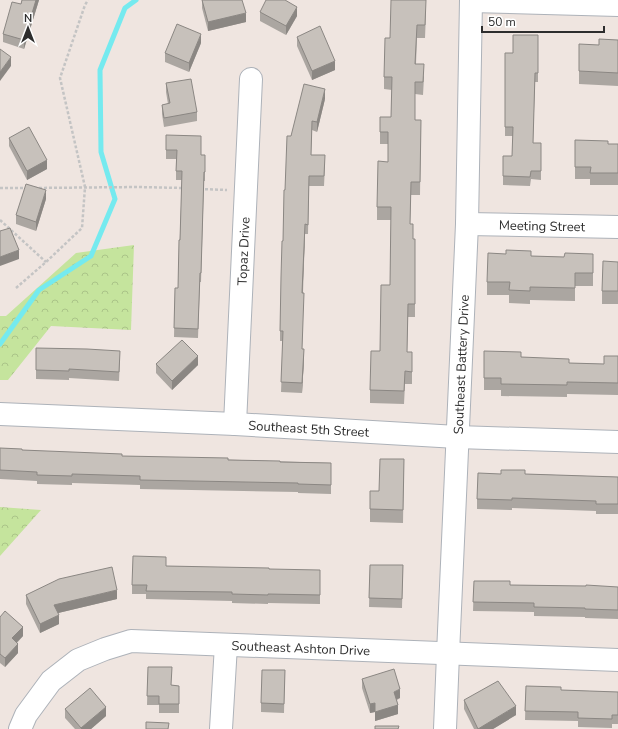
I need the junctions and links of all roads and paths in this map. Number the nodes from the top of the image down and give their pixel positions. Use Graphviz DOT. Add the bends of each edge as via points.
graph roads {
  1 [pos="88,0"];
  2 [pos="471,0"];
  3 [pos="618,5"];
  4 [pos="251,79"];
  5 [pos="85,187"];
  6 [pos="0,188"];
  7 [pos="184,188"];
  8 [pos="199,189"];
  9 [pos="246,190"];
  10 [pos="0,220"];
  11 [pos="467,224"];
  12 [pos="618,227"];
  13 [pos="46,262"];
  14 [pos="16,288"];
  15 [pos="0,414"];
  16 [pos="235,424"];
  17 [pos="457,437"];
  18 [pos="618,442"];
  19 [pos="226,645"];
  20 [pos="448,654"];
  21 [pos="618,660"];
  22 [pos="20,729"];
  23 [pos="221,729"];
  24 [pos="445,729"];
  1 -- 5 [label="path" via="60,78"];
  2 -- 3 [label="street"];
  2 -- 11 [label="street, Southeast Battery Drive"];
  4 -- 9 [label="street, Topaz Drive"];
  5 -- 6 [label="path"];
  5 -- 7 [label="path"];
  5 -- 13 [label="path" via="82,228"];
  8 -- 9 [label="path"];
  9 -- 16 [label="street, Topaz Drive"];
  10 -- 13 [label="path"];
  11 -- 12 [label="street, Meeting Street"];
  11 -- 17 [label="street, Southeast Battery Drive"];
  13 -- 14 [label="path"];
  15 -- 16 [label="street, Southeast 5th Street"];
  16 -- 17 [label="street, Southeast 5th Street"];
  17 -- 18 [label="street, Southeast 5th Street"];
  17 -- 20 [label="street, Southeast Battery Drive"];
  19 -- 20 [label="street, Southeast Ashton Drive"];
  19 -- 22 [label="street, Southeast Ashton Drive" via="131,642 78,660 51,681 26,715"];
  19 -- 23 [label="street"];
  20 -- 21 [label="street, Southeast Ashton Drive"];
  20 -- 24 [label="street, Southeast Battery Drive"];
}
